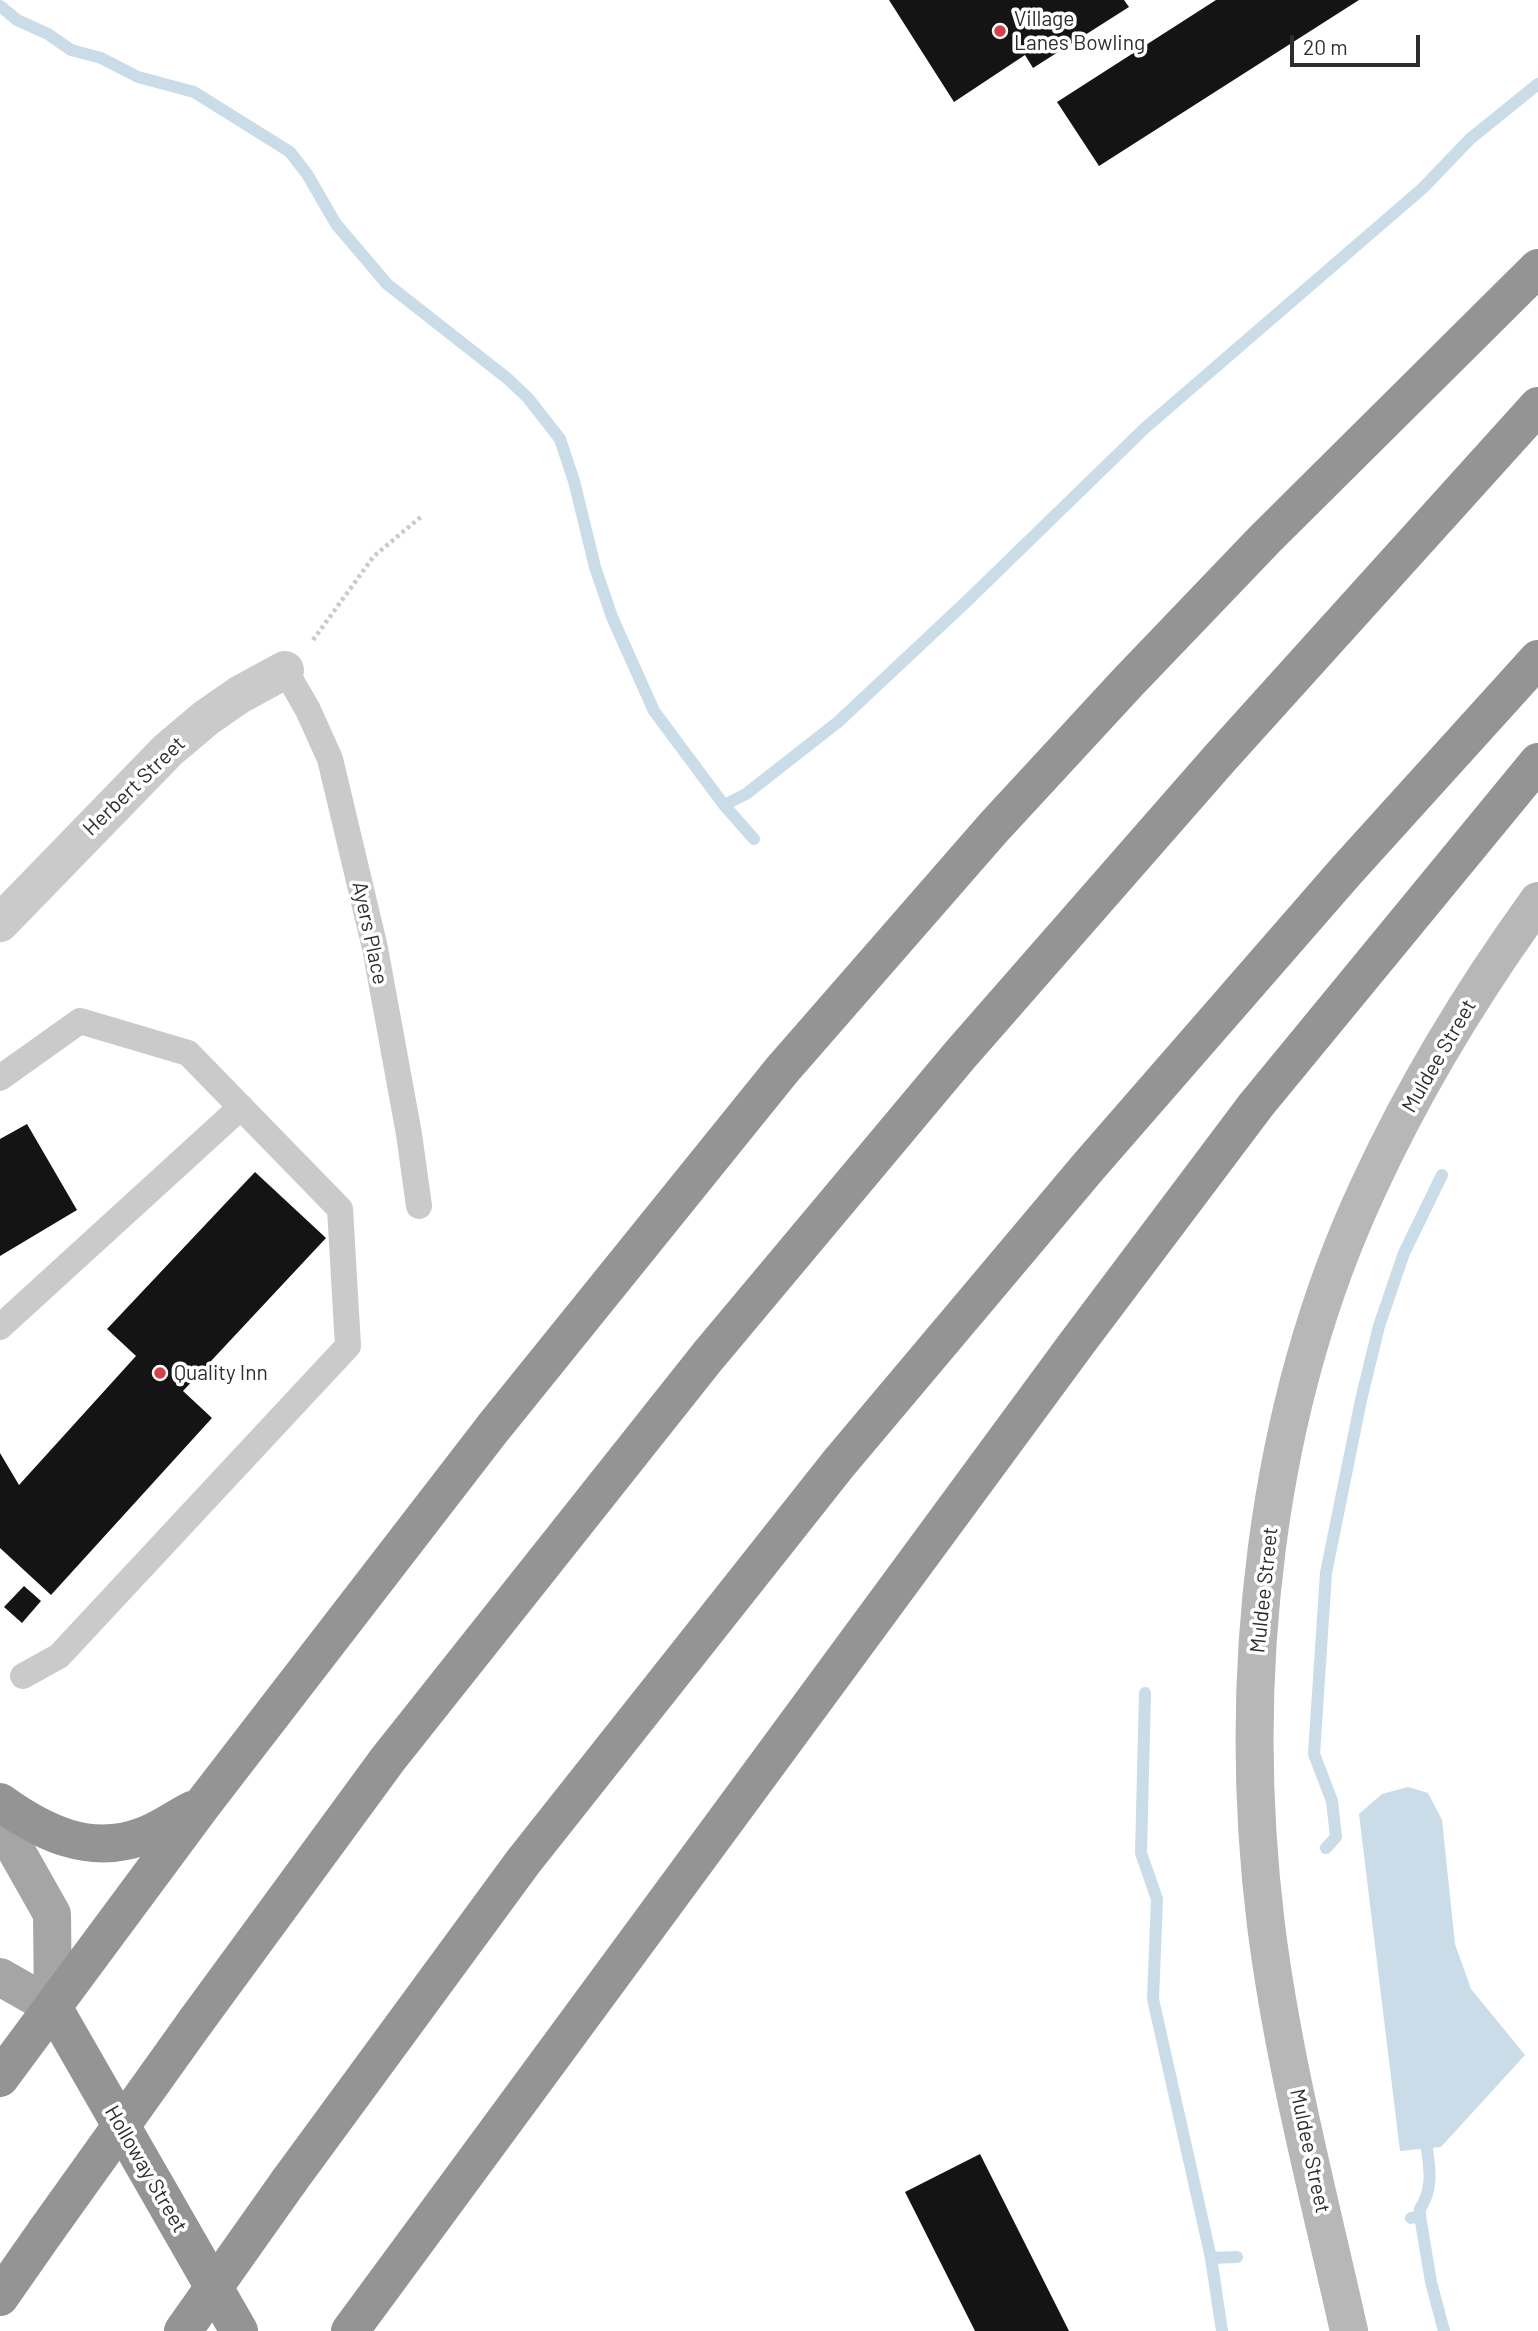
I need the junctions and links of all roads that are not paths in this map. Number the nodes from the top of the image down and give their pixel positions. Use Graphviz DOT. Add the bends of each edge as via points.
graph roads {
  1 [pos="1538,268"];
  2 [pos="1538,406"];
  3 [pos="1538,659"];
  4 [pos="285,670"];
  5 [pos="1538,762"];
  6 [pos="1538,901"];
  7 [pos="0,923"];
  8 [pos="0,1078"];
  9 [pos="241,1107"];
  10 [pos="419,1206"];
  11 [pos="0,1327"];
  12 [pos="23,1676"];
  13 [pos="0,1802"];
  14 [pos="202,1804"];
  15 [pos="0,1822"];
  16 [pos="0,1977"];
  17 [pos="52,2007"];
  18 [pos="0,2078"];
  19 [pos="0,2297"];
  20 [pos="183,2331"];
  21 [pos="239,2331"];
  22 [pos="350,2331"];
  23 [pos="1349,2331"];
  1 -- 14 [label="highway" via="1128,682 865,973 493,1428"];
  2 -- 19 [label="highway, bridge" via="987,1024 716,1345 388,1759"];
  3 -- 20 [label="highway, bridge" via="1089,1166 839,1463 523,1862"];
  4 -- 7 [label="street, Herbert Street" via="239,695 168,750"];
  4 -- 10 [label="lane, Ayers Place" via="330,760 375,948"];
  5 -- 22 [label="highway" via="1248,1116"];
  6 -- 23 [label="street, Muldee Street" via="1437,1055 1367,1189 1344,1246 1291,1416 1262,1586 1254,1753 1266,1926 1279,2008"];
  8 -- 9 [label="lane" via="80,1021 188,1054"];
  9 -- 11 [label="lane"];
  9 -- 12 [label="lane" via="340,1209 348,1346 59,1656"];
  13 -- 14 [label="highway" via="36,1826 81,1843 144,1836"];
  14 -- 17 [label="highway"];
  15 -- 17 [label="main road, Holloway Street" via="52,1914"];
  16 -- 17 [label="main road"];
  17 -- 18 [label="highway"];
  17 -- 21 [label="highway, Holloway Street"];
}
